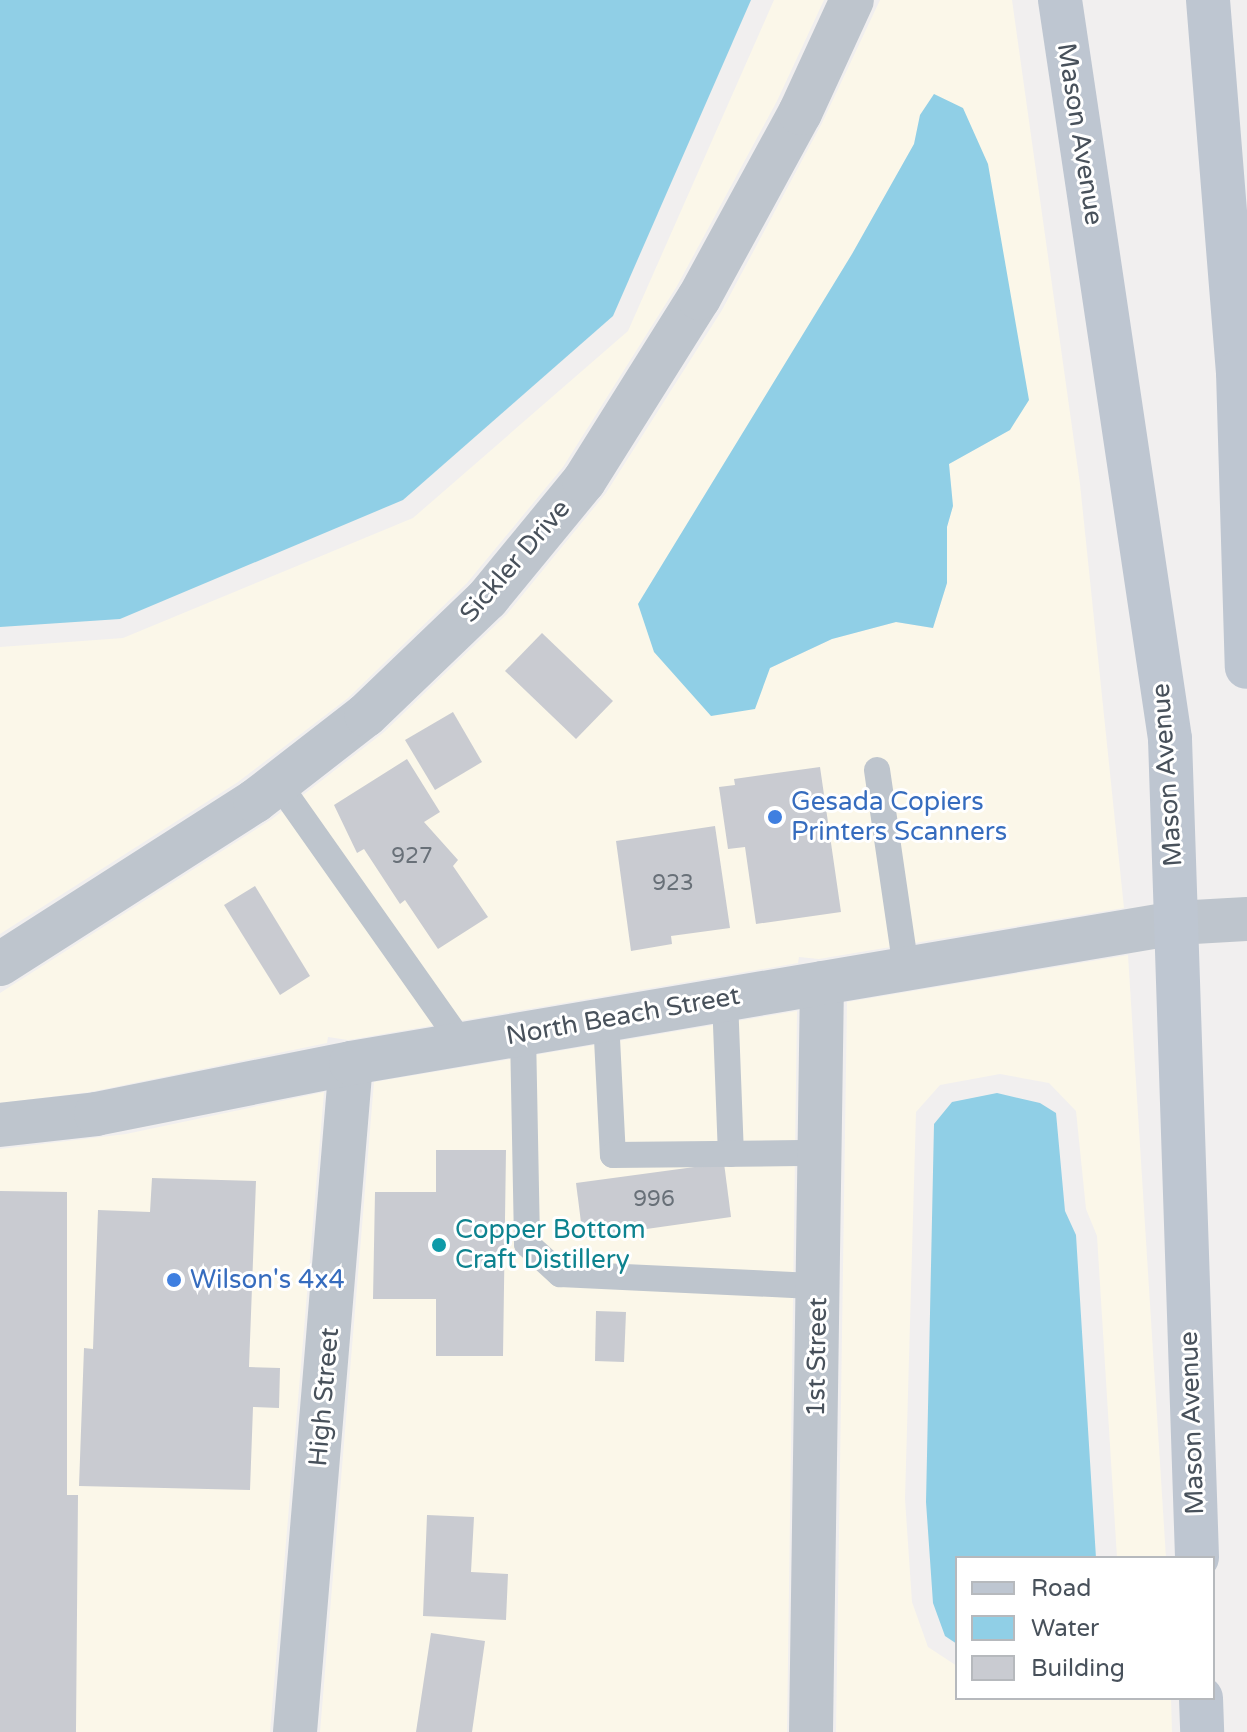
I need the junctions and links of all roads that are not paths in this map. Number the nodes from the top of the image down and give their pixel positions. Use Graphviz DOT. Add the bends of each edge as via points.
graph roads {
  1 [pos="852,0"];
  2 [pos="1060,0"];
  3 [pos="1208,0"];
  4 [pos="1247,667"];
  5 [pos="877,770"];
  6 [pos="278,783"];
  7 [pos="1247,919"];
  8 [pos="1176,923"];
  9 [pos="0,964"];
  10 [pos="906,969"];
  11 [pos="822,983"];
  12 [pos="725,999"];
  13 [pos="606,1019"];
  14 [pos="523,1033"];
  15 [pos="462,1044"];
  16 [pos="351,1063"];
  17 [pos="0,1125"];
  18 [pos="820,1153"];
  19 [pos="731,1154"];
  20 [pos="818,1286"];
  21 [pos="1197,1556"];
  22 [pos="1201,1700"];
  23 [pos="295,1732"];
  24 [pos="811,1732"];
  25 [pos="1202,1732"];
  1 -- 6 [label="street, Sickler Drive" via="800,113 699,298 584,481 487,599 366,715"];
  2 -- 8 [label="main road, Mason Avenue" via="1170,739"];
  3 -- 4 [label="main road" via="1238,372"];
  5 -- 10 [label="lane"];
  6 -- 9 [label="street, Sickler Drive"];
  6 -- 15 [label="lane"];
  7 -- 8 [label="street, North Beach Street"];
  8 -- 10 [label="street, North Beach Street"];
  8 -- 21 [label="main road, Mason Avenue"];
  10 -- 11 [label="street, North Beach Street"];
  11 -- 12 [label="street, North Beach Street"];
  11 -- 18 [label="street, 1st Street"];
  12 -- 13 [label="street, North Beach Street"];
  12 -- 19 [label="lane"];
  13 -- 14 [label="street, North Beach Street"];
  13 -- 19 [label="lane" via="613,1155"];
  14 -- 15 [label="street, North Beach Street"];
  14 -- 20 [label="lane" via="527,1244 560,1274"];
  15 -- 16 [label="street, North Beach Street"];
  16 -- 17 [label="street, North Beach Street" via="96,1114"];
  16 -- 23 [label="street, High Street"];
  18 -- 19 [label="lane"];
  18 -- 20 [label="street, 1st Street"];
  20 -- 24 [label="street, 1st Street"];
  22 -- 25 [label="main road"];
}
